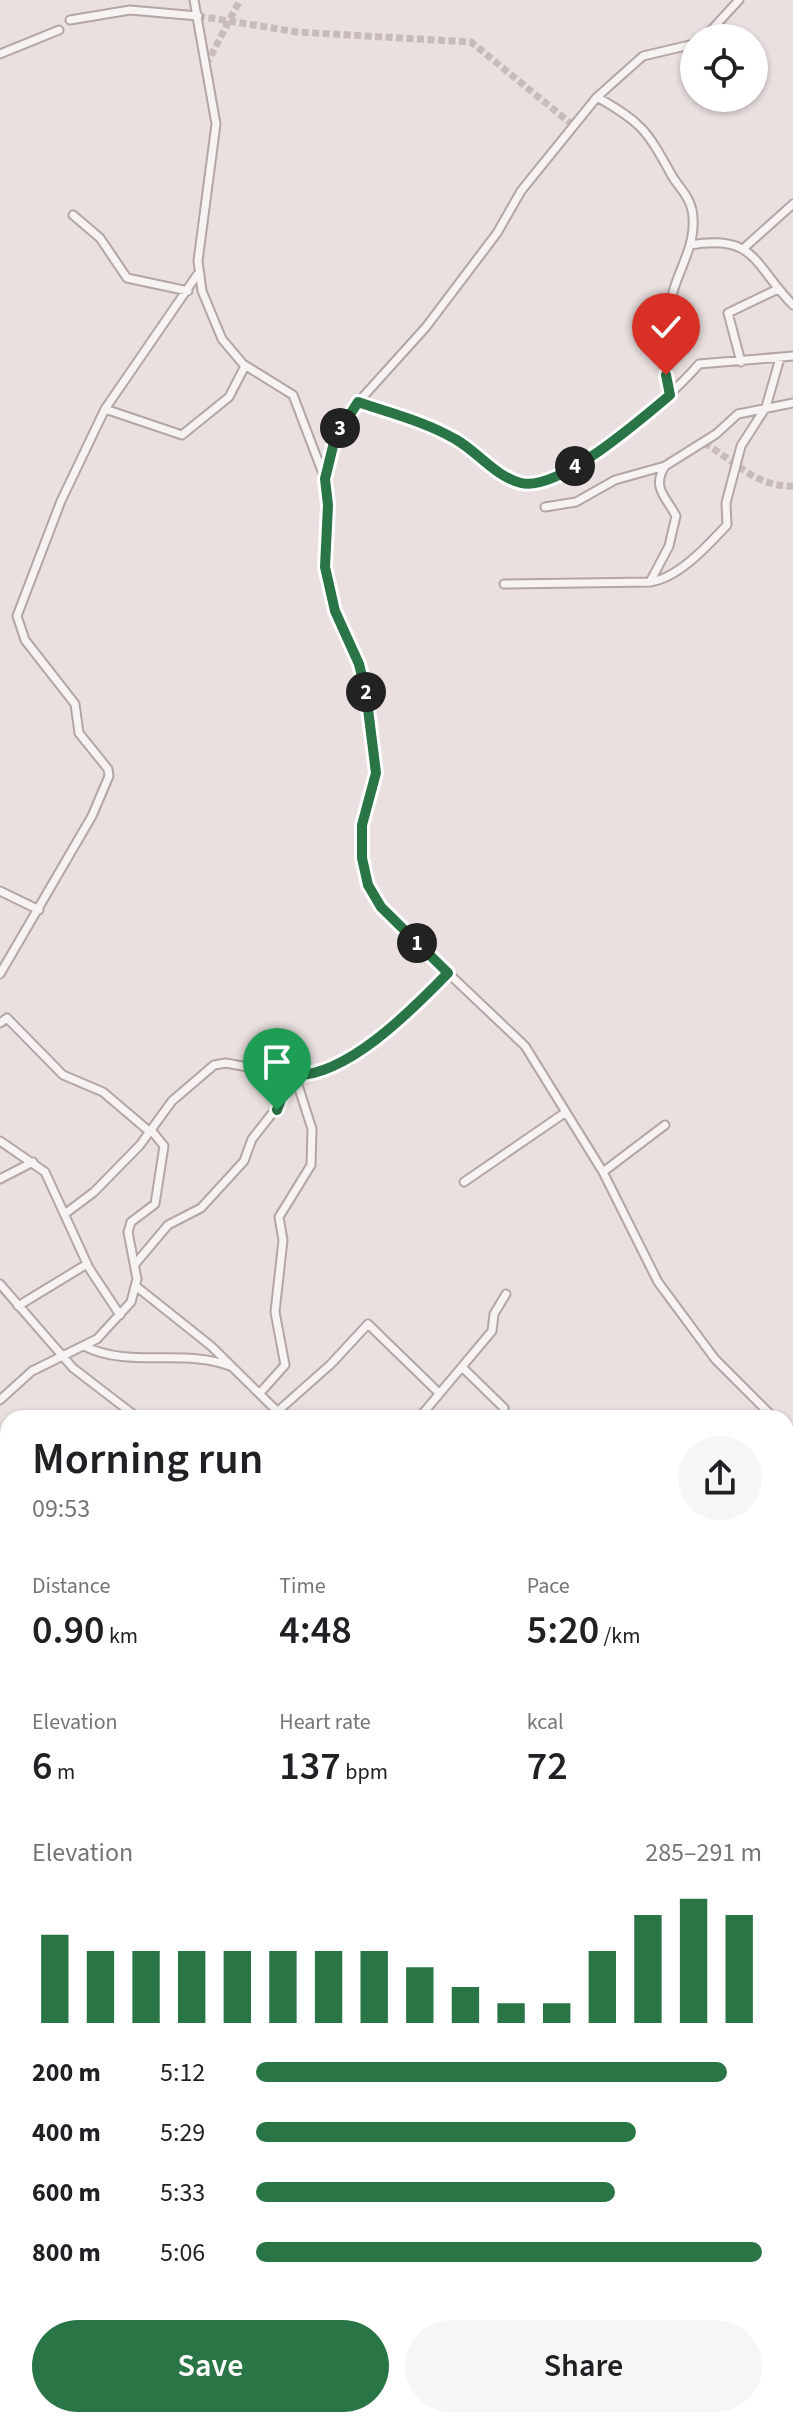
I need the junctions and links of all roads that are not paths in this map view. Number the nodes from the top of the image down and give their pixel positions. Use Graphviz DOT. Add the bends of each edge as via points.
graph roads {
  1 [pos="194,0"];
  2 [pos="735,1"];
  3 [pos="198,16"];
  4 [pos="70,20"];
  5 [pos="716,24"];
  6 [pos="59,30"];
  7 [pos="680,47"];
  8 [pos="0,54"];
  9 [pos="597,97"];
  10 [pos="793,204"];
  11 [pos="73,215"];
  12 [pos="690,245"];
  13 [pos="744,248"];
  14 [pos="199,270"];
  15 [pos="778,289"];
  16 [pos="188,291"];
  17 [pos="793,305"];
  18 [pos="793,356"];
  19 [pos="780,358"];
  20 [pos="741,362"];
  21 [pos="245,366"];
  22 [pos="670,395"];
  23 [pos="358,402"];
  24 [pos="793,403"];
  25 [pos="766,407"];
  26 [pos="105,409"];
  27 [pos="665,466"];
  28 [pos="325,479"];
  29 [pos="545,507"];
  30 [pos="650,582"];
  31 [pos="504,584"];
  32 [pos="0,891"];
  33 [pos="39,910"];
  34 [pos="448,973"];
  35 [pos="0,974"];
  36 [pos="0,1023"];
  37 [pos="292,1076"];
  38 [pos="566,1112"];
  39 [pos="665,1125"];
  40 [pos="150,1131"];
  41 [pos="0,1141"];
  42 [pos="33,1162"];
  43 [pos="603,1172"];
  44 [pos="0,1179"];
  45 [pos="464,1182"];
  46 [pos="66,1213"];
  47 [pos="136,1263"];
  48 [pos="87,1264"];
  49 [pos="0,1284"];
  50 [pos="137,1286"];
  51 [pos="506,1294"];
  52 [pos="18,1306"];
  53 [pos="120,1315"];
  54 [pos="84,1346"];
  55 [pos="63,1358"];
  56 [pos="462,1367"];
  57 [pos="236,1368"];
  58 [pos="260,1393"];
  59 [pos="439,1393"];
  60 [pos="0,1400"];
  61 [pos="127,1410"];
  62 [pos="276,1410"];
  63 [pos="286,1410"];
  64 [pos="425,1410"];
  65 [pos="505,1410"];
  66 [pos="766,1410"];
  1 -- 3 [label="street"];
  2 -- 5 [label="street"];
  3 -- 4 [label="street" via="130,10"];
  3 -- 14 [label="street" via="216,124"];
  6 -- 8 [label="street"];
  7 -- 9 [label="street" via="643,56"];
  9 -- 12 [label="street" via="638,122 655,141 688,196 693,211"];
  9 -- 23 [label="street" via="521,191 497,233 426,327"];
  10 -- 13 [label="street"];
  11 -- 16 [label="street" via="100,238 127,278"];
  12 -- 13 [label="street" via="719,240"];
  12 -- 22 [label="street" via="673,291 664,347"];
  13 -- 15 [label="street"];
  14 -- 16 [label="street"];
  14 -- 21 [label="street" via="214,324"];
  15 -- 17 [label="street"];
  15 -- 20 [label="street" via="728,313"];
  16 -- 26 [label="street"];
  18 -- 19 [label="street"];
  19 -- 20 [label="street"];
  19 -- 25 [label="street"];
  20 -- 22 [label="street" via="699,364"];
  21 -- 26 [label="street" via="229,397 182,435"];
  21 -- 28 [label="street" via="293,395"];
  22 -- 23 [label="street" via="622,437 566,473 526,484 453,438"];
  23 -- 28 [label="street" via="335,438"];
  24 -- 25 [label="street"];
  25 -- 27 [label="street" via="738,414"];
  25 -- 30 [label="street" via="739,455 726,503 727,525 668,577"];
  26 -- 33 [label="street" via="61,501 17,616 25,640 75,704 79,733 109,773 92,816"];
  27 -- 29 [label="street" via="615,480 576,502"];
  27 -- 30 [label="street" via="659,486 676,522"];
  28 -- 34 [label="street" via="328,583 365,687 375,766 361,836 365,875 387,915"];
  30 -- 31 [label="street"];
  32 -- 33 [label="street"];
  33 -- 35 [label="street"];
  34 -- 37 [label="street" via="352,1054 330,1067"];
  34 -- 38 [label="street" via="521,1041"];
  36 -- 40 [label="street" via="12,1020 63,1075 103,1092"];
  37 -- 40 [label="street" via="217,1064 172,1101"];
  37 -- 47 [label="street" via="244,1161 201,1208 168,1225"];
  37 -- 58 [label="street" via="312,1129 311,1165 279,1217 283,1240 275,1312 285,1365"];
  38 -- 43 [label="street"];
  38 -- 45 [label="street"];
  39 -- 43 [label="street"];
  40 -- 46 [label="street" via="94,1192"];
  40 -- 47 [label="street" via="164,1146 155,1204 131,1222 128,1232"];
  41 -- 42 [label="street"];
  42 -- 44 [label="street"];
  42 -- 46 [label="street" via="47,1175"];
  43 -- 66 [label="street" via="658,1282 715,1359"];
  46 -- 48 [label="street"];
  47 -- 50 [label="street"];
  48 -- 52 [label="street"];
  48 -- 53 [label="street"];
  49 -- 52 [label="street"];
  50 -- 53 [label="street"];
  50 -- 57 [label="street"];
  51 -- 56 [label="street" via="494,1314 492,1331"];
  52 -- 55 [label="street"];
  53 -- 54 [label="street"];
  54 -- 55 [label="street"];
  54 -- 57 [label="street" via="116,1357 207,1360"];
  55 -- 60 [label="street" via="32,1371"];
  55 -- 61 [label="street"];
  56 -- 59 [label="street"];
  56 -- 65 [label="street"];
  57 -- 58 [label="street"];
  58 -- 62 [label="street"];
  59 -- 63 [label="street" via="367,1324"];
  59 -- 64 [label="street"];
}
